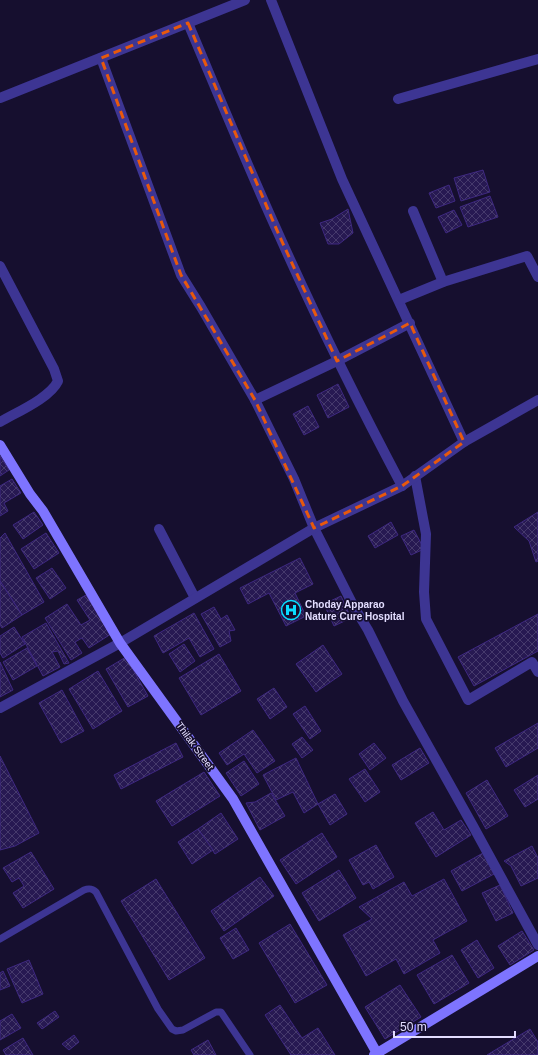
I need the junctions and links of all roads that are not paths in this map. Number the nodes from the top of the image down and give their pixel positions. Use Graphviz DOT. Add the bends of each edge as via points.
graph roads {
  1 [pos="245,0"];
  2 [pos="271,0"];
  3 [pos="188,23"];
  4 [pos="101,58"];
  5 [pos="538,59"];
  6 [pos="0,98"];
  7 [pos="398,99"];
  8 [pos="413,211"];
  9 [pos="0,266"];
  10 [pos="538,277"];
  11 [pos="443,282"];
  12 [pos="399,300"];
  13 [pos="410,323"];
  14 [pos="338,361"];
  15 [pos="255,400"];
  16 [pos="538,400"];
  17 [pos="0,422"];
  18 [pos="464,442"];
  19 [pos="0,445"];
  20 [pos="415,476"];
  21 [pos="402,486"];
  22 [pos="314,528"];
  23 [pos="159,529"];
  24 [pos="195,598"];
  25 [pos="120,643"];
  26 [pos="538,672"];
  27 [pos="0,708"];
  28 [pos="0,939"];
  29 [pos="538,945"];
  30 [pos="538,956"];
  31 [pos="376,1054"];
  32 [pos="250,1055"];
  1 -- 3 [label="street"];
  2 -- 12 [label="street" via="342,179"];
  3 -- 4 [label="street"];
  3 -- 14 [label="street" via="279,235"];
  4 -- 6 [label="street"];
  4 -- 15 [label="street" via="181,275"];
  5 -- 7 [label="street"];
  8 -- 11 [label="street"];
  9 -- 17 [label="street" via="58,381 47,395"];
  10 -- 11 [label="street" via="527,256"];
  11 -- 12 [label="street"];
  12 -- 13 [label="street"];
  13 -- 14 [label="street"];
  13 -- 18 [label="street"];
  14 -- 15 [label="street"];
  14 -- 21 [label="street"];
  15 -- 22 [label="street" via="294,479"];
  16 -- 18 [label="street"];
  18 -- 20 [label="street"];
  19 -- 25 [label="street, Thilak Street" via="43,511"];
  20 -- 21 [label="street"];
  20 -- 26 [label="street" via="426,534 426,619 468,700 532,662"];
  21 -- 22 [label="street"];
  22 -- 24 [label="street"];
  22 -- 29 [label="street" via="403,701"];
  23 -- 24 [label="street"];
  24 -- 25 [label="street"];
  25 -- 27 [label="street"];
  25 -- 31 [label="street, Thilak Street" via="233,799"];
  28 -- 32 [label="lane" via="84,890 94,889 168,1025 176,1031 184,1030 216,1012 221,1012"];
  30 -- 31 [label="street"];
}
